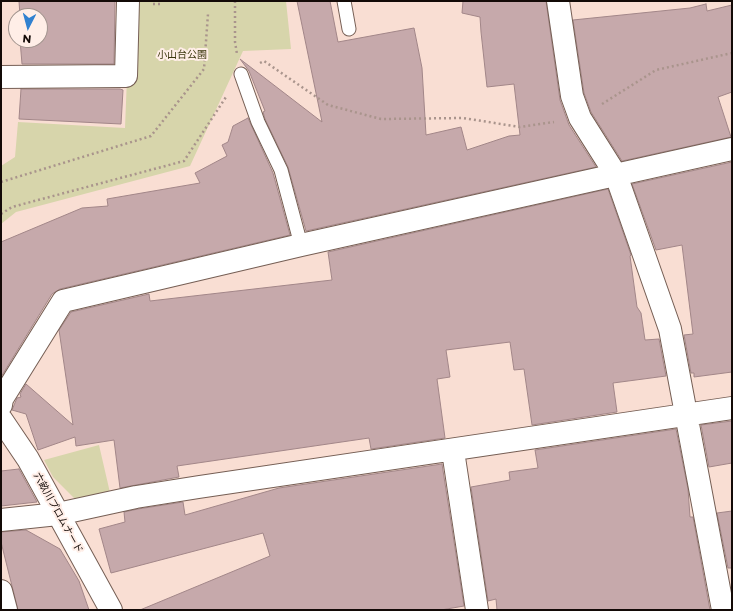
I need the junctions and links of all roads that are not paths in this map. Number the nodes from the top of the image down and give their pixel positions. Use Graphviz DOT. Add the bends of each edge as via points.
graph roads {
  1 [pos="128,1"];
  2 [pos="344,1"];
  3 [pos="558,1"];
  4 [pos="348,28"];
  5 [pos="241,74"];
  6 [pos="1,77"];
  7 [pos="732,150"];
  8 [pos="616,175"];
  9 [pos="301,245"];
  10 [pos="1,405"];
  11 [pos="732,408"];
  12 [pos="686,415"];
  13 [pos="1,419"];
  14 [pos="453,451"];
  15 [pos="58,514"];
  16 [pos="1,520"];
  17 [pos="1,591"];
  18 [pos="6,610"];
  19 [pos="111,610"];
  20 [pos="477,610"];
  21 [pos="723,610"];
  1 -- 6 [label="street" via="126,76"];
  2 -- 4 [label="lane"];
  3 -- 8 [label="street" via="572,96 580,118"];
  5 -- 9 [label="lane" via="258,122 281,170"];
  7 -- 8 [label="street"];
  8 -- 9 [label="street"];
  8 -- 12 [label="street" via="670,329"];
  9 -- 10 [label="street" via="63,301 2,399"];
  11 -- 12 [label="street"];
  12 -- 14 [label="street"];
  12 -- 21 [label="street"];
  13 -- 15 [label="street, 六畝川プロムナード" via="28,459"];
  14 -- 15 [label="street" via="192,488"];
  14 -- 20 [label="street"];
  15 -- 16 [label="street"];
  15 -- 19 [label="street, 六畝川プロムナード"];
  17 -- 18 [label="street"];
}
